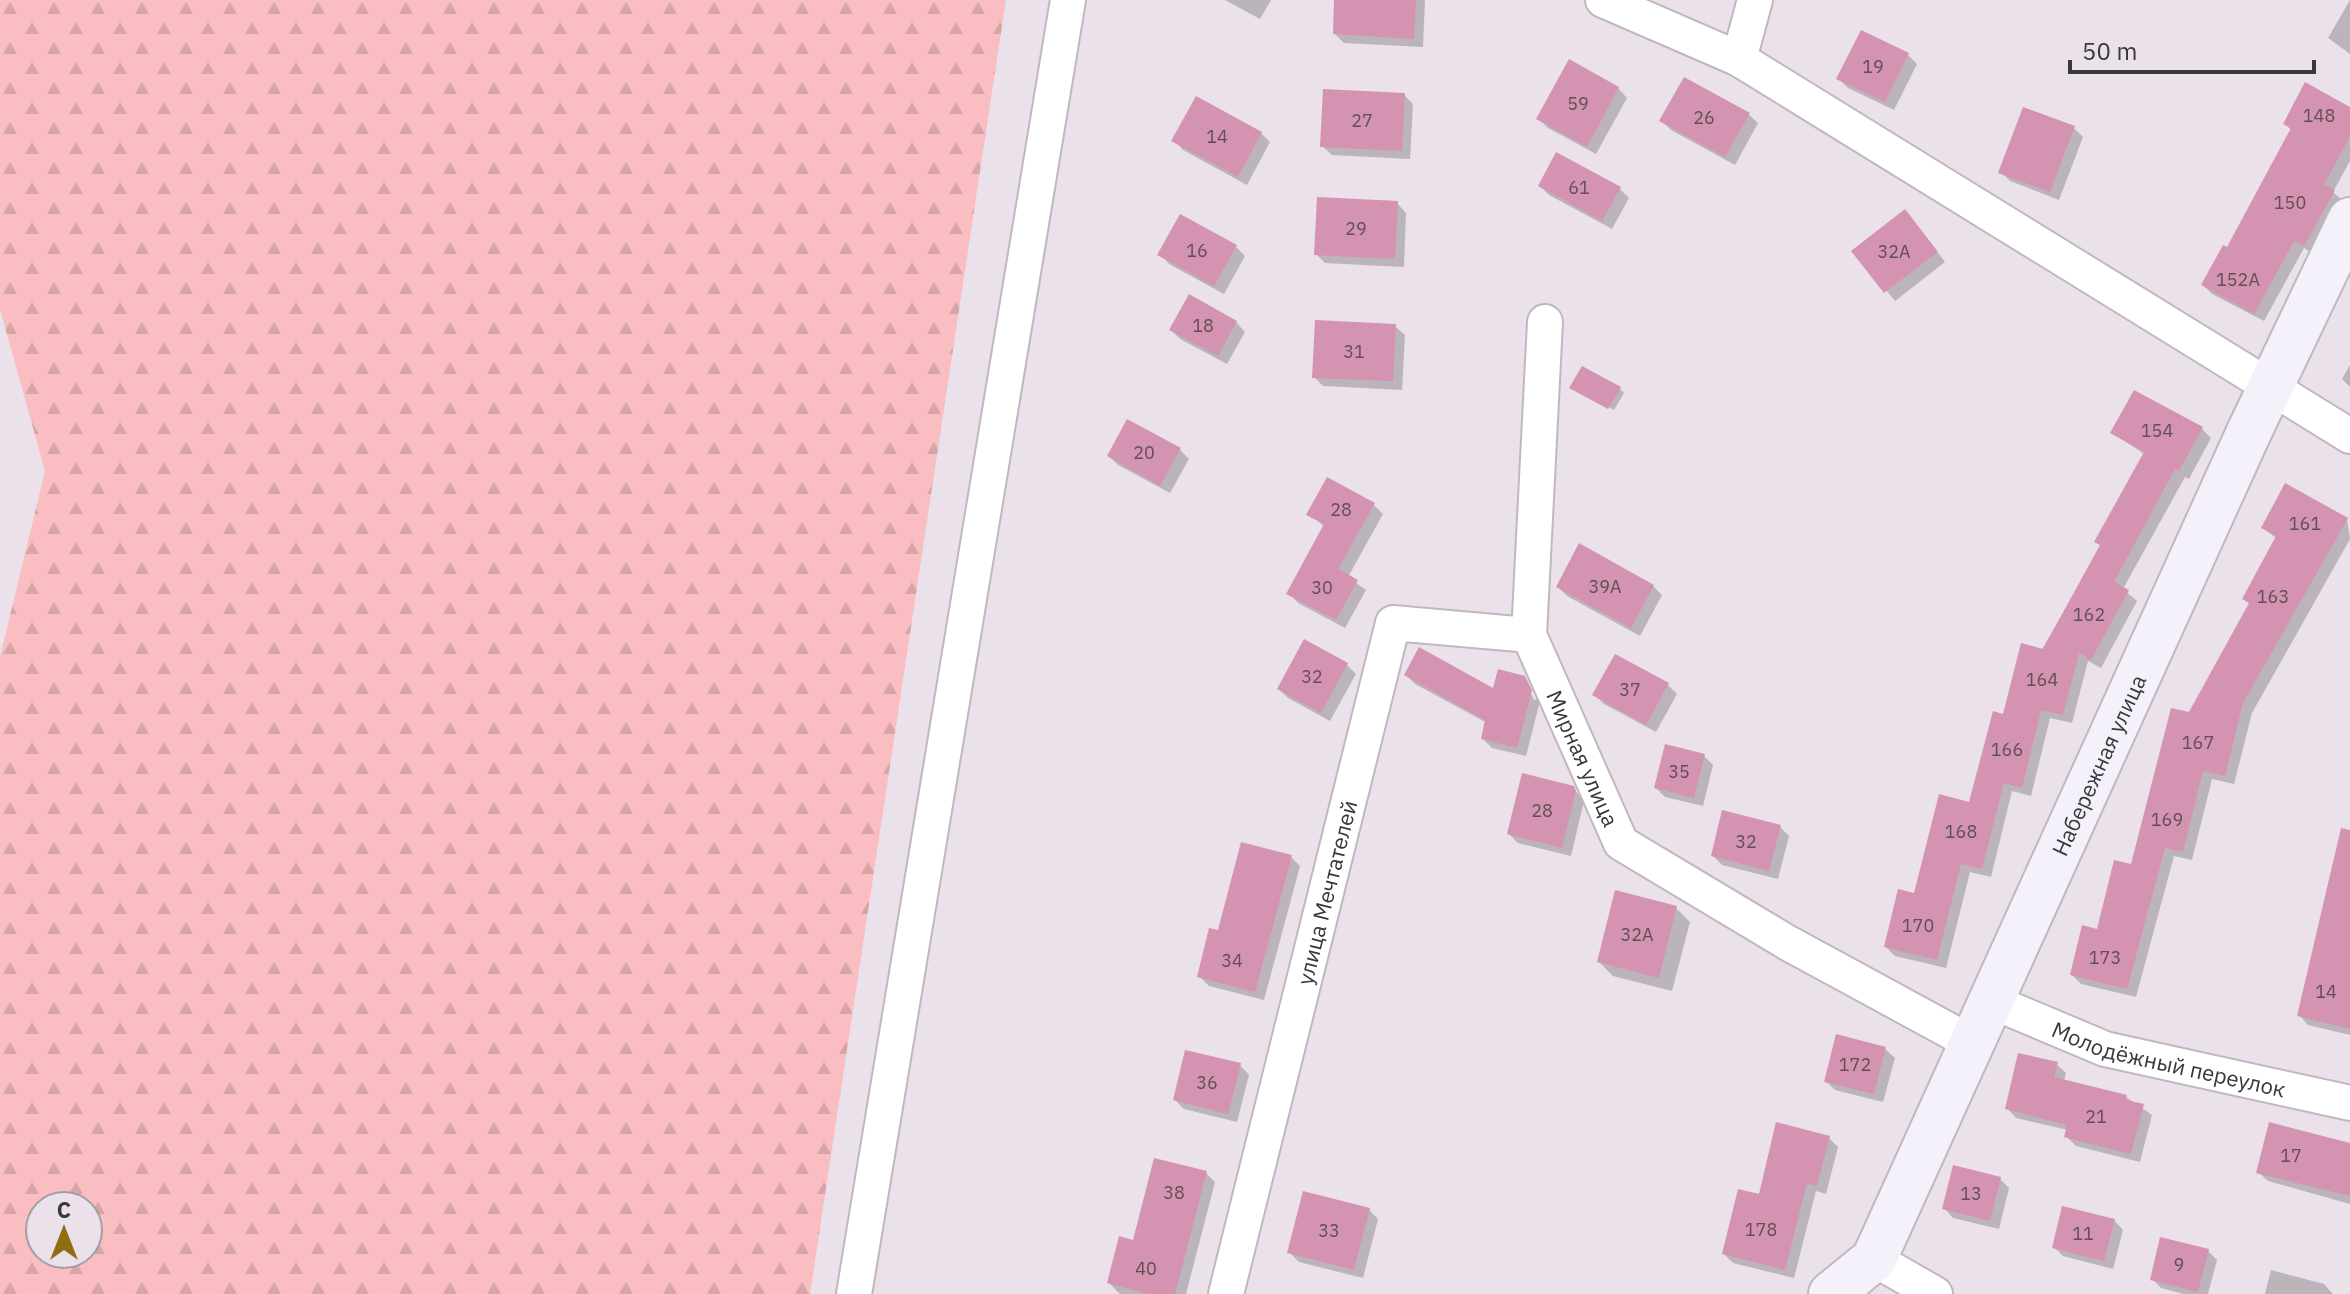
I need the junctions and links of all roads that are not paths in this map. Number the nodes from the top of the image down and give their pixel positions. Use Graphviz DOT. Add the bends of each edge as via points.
graph roads {
  1 [pos="1068,0"];
  2 [pos="1603,0"];
  3 [pos="1755,0"];
  4 [pos="1739,59"];
  5 [pos="2350,220"];
  6 [pos="1545,322"];
  7 [pos="2269,389"];
  8 [pos="2350,436"];
  9 [pos="1529,635"];
  10 [pos="1991,1001"];
  11 [pos="1972,1043"];
  12 [pos="2350,1103"];
  13 [pos="1874,1259"];
  14 [pos="854,1294"];
  15 [pos="1226,1294"];
  16 [pos="1831,1294"];
  17 [pos="1935,1294"];
  1 -- 14 [label="street"];
  2 -- 4 [label="street"];
  3 -- 4 [label="street"];
  4 -- 7 [label="street"];
  5 -- 7 [label="street, Набережная улица"];
  6 -- 9 [label="street, Мирная улица"];
  7 -- 8 [label="street"];
  7 -- 10 [label="street, Набережная улица"];
  9 -- 11 [label="street, Мирная улица" via="1621,843 1788,943"];
  9 -- 15 [label="street, улица Мечтателей" via="1393,623"];
  10 -- 11 [label="street, Набережная улица"];
  10 -- 12 [label="street, Молодёжный переулок" via="2105,1049"];
  11 -- 13 [label="street, Набережная улица"];
  13 -- 16 [label="street, Набережная улица"];
  13 -- 17 [label="street"];
}
